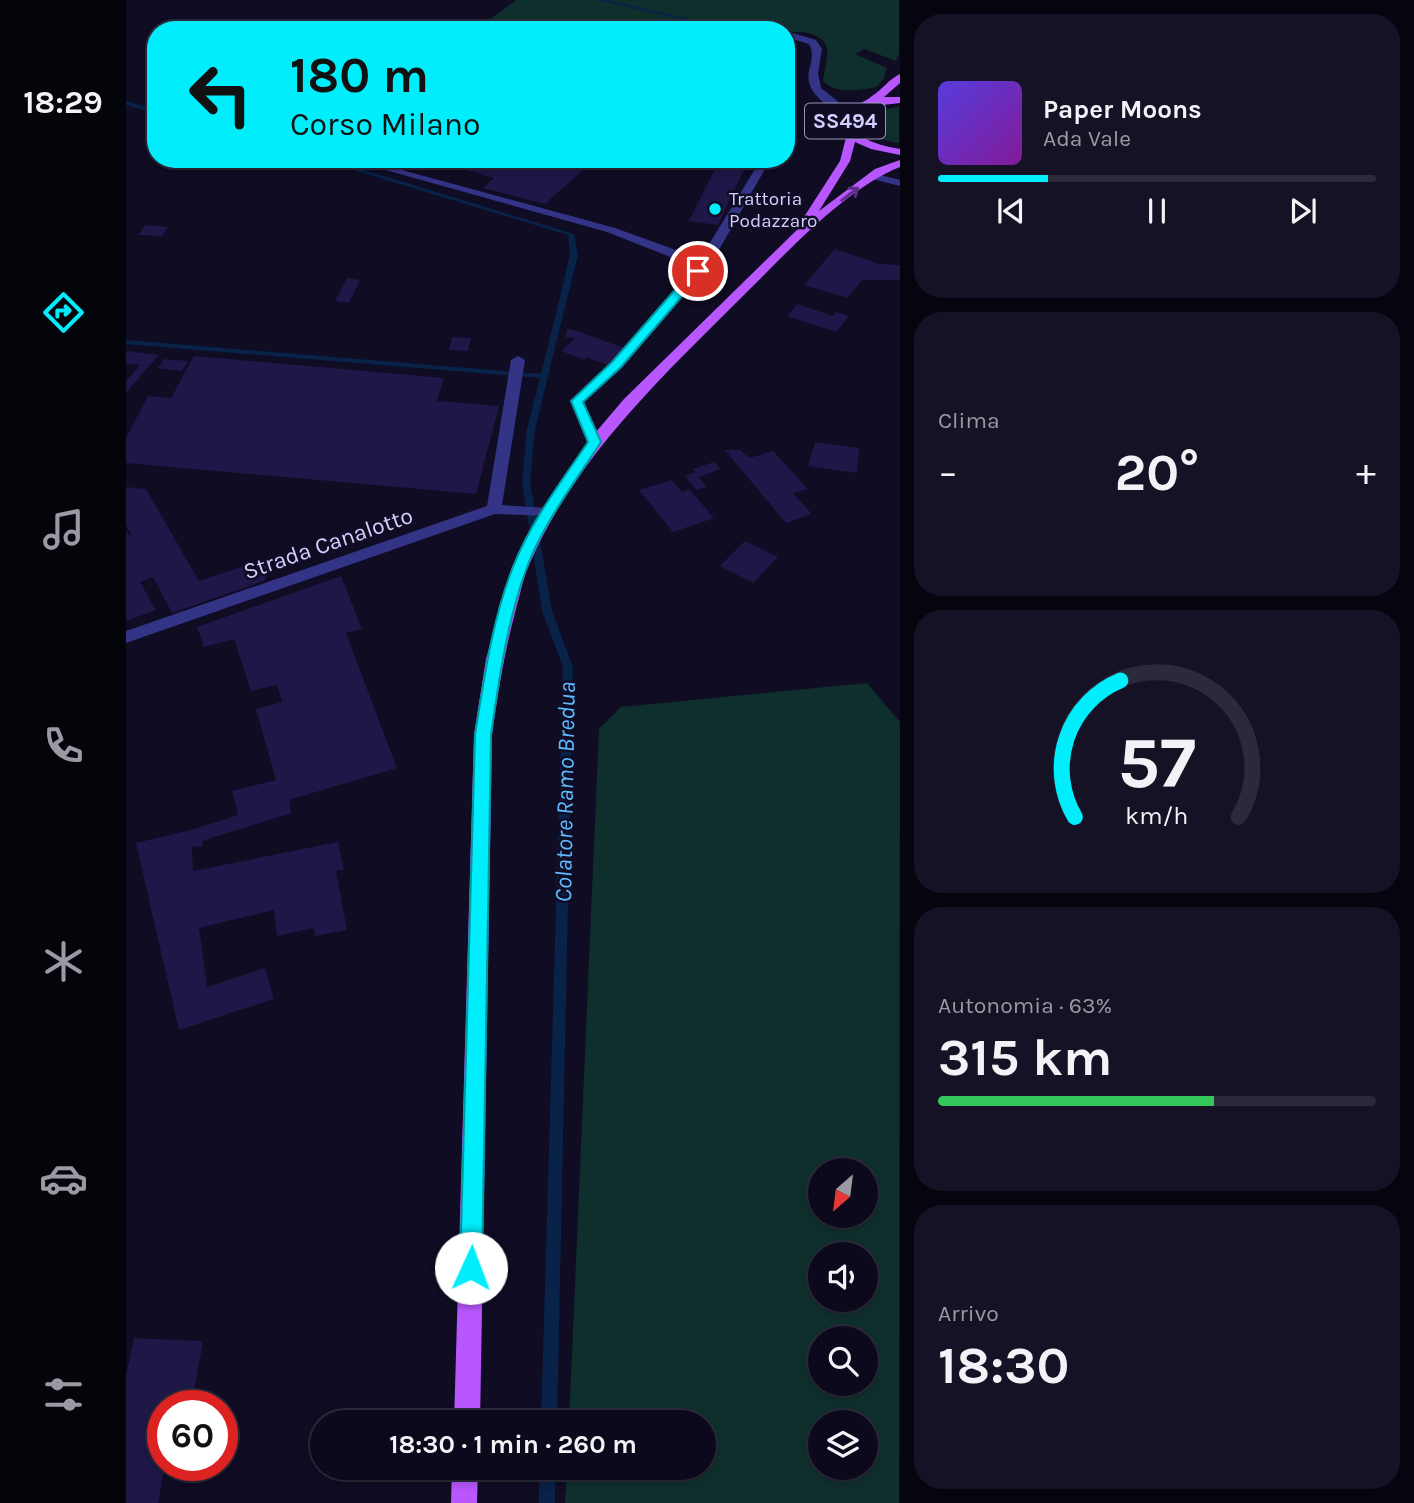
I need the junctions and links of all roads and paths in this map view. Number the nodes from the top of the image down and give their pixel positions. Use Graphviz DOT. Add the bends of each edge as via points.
graph roads {
  1 [pos="795,37"];
  2 [pos="900,77"];
  3 [pos="900,100"];
  4 [pos="873,101"];
  5 [pos="848,114"];
  6 [pos="852,134"];
  7 [pos="900,152"];
  8 [pos="900,163"];
  9 [pos="760,168"];
  10 [pos="387,169"];
  11 [pos="872,176"];
  12 [pos="900,183"];
  13 [pos="803,229"];
  14 [pos="698,271"];
  15 [pos="516,369"];
  16 [pos="595,442"];
  17 [pos="494,509"];
  18 [pos="544,516"];
  19 [pos="126,637"];
  20 [pos="467,1410"];
  21 [pos="465,1480"];
  22 [pos="464,1503"];
  1 -- 5 [label="street" via="813,42 817,49 812,86"];
  2 -- 4 [label="main road, SS494"];
  3 -- 4 [label="main road, SS494"];
  4 -- 5 [label="main road, SS494"];
  5 -- 6 [label="main road, SS494" via="847,127"];
  6 -- 7 [label="main road, SS494" via="878,148"];
  6 -- 13 [label="main road, SS494" via="845,162"];
  8 -- 11 [label="main road, SS494"];
  9 -- 14 [label="street"];
  10 -- 14 [label="street" via="611,230 672,253"];
  11 -- 12 [label="street"];
  13 -- 11 [label="main road, SS494, one-way"];
  13 -- 16 [label="main road, SS494" via="629,402"];
  14 -- 16 [label="street" via="617,365 577,401"];
  15 -- 17 [label="street"];
  16 -- 18 [label="main road, SS494"];
  17 -- 18 [label="street, Strada Canalotto"];
  17 -- 19 [label="street, Strada Canalotto"];
  18 -- 20 [label="main road, SS494" via="520,567 494,659 483,735"];
  21 -- 22 [label="main road"];
}
